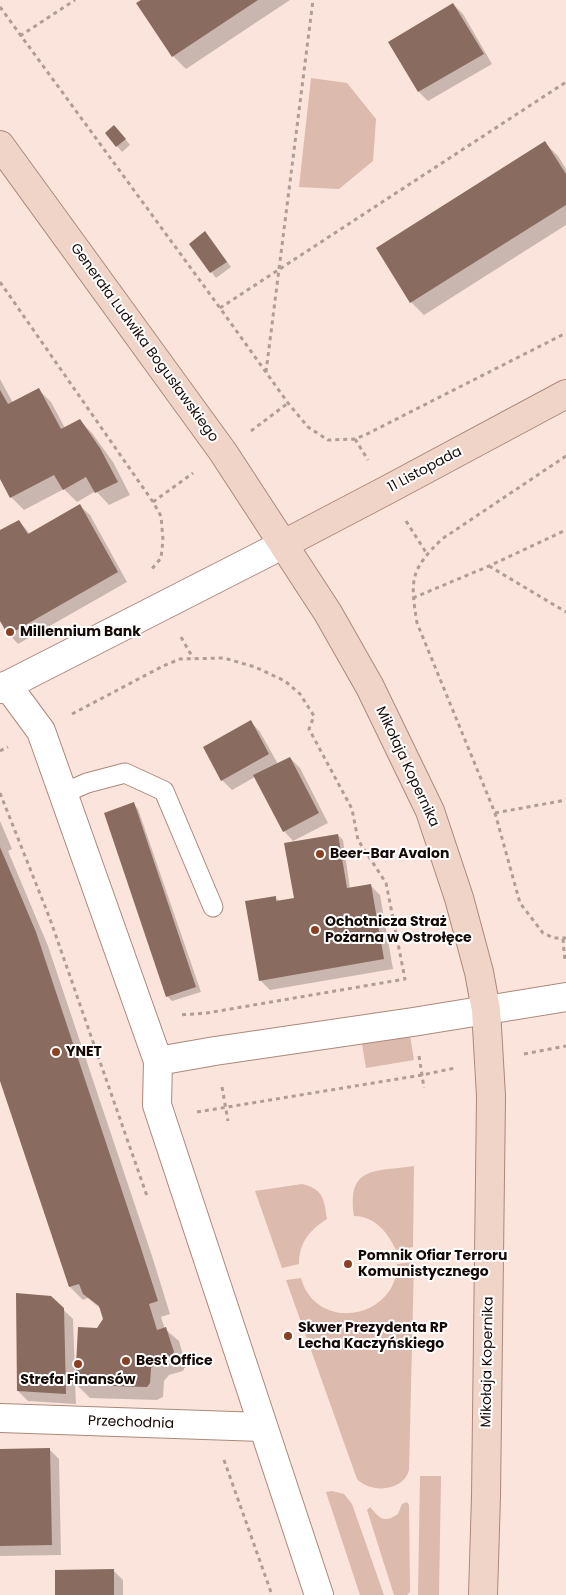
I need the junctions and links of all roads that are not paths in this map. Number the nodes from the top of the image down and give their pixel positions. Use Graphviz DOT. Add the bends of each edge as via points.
graph roads {
  1 [pos="0,145"];
  2 [pos="566,394"];
  3 [pos="284,544"];
  4 [pos="2,684"];
  5 [pos="64,793"];
  6 [pos="213,907"];
  7 [pos="566,997"];
  8 [pos="486,1010"];
  9 [pos="158,1061"];
  10 [pos="0,1418"];
  11 [pos="262,1428"];
  12 [pos="319,1595"];
  13 [pos="483,1595"];
  1 -- 3 [label="street, Generała Ludwika Bogusławskiego" via="203,423"];
  2 -- 3 [label="street, 11 Listopada"];
  3 -- 4 [label="street"];
  3 -- 8 [label="street, Mikołaja Kopernika" via="370,687 430,811 459,898"];
  4 -- 5 [label="street" via="41,730"];
  5 -- 6 [label="lane" via="126,773 164,791"];
  5 -- 9 [label="street"];
  7 -- 8 [label="street"];
  8 -- 9 [label="street"];
  8 -- 13 [label="street, Mikołaja Kopernika" via="491,1096"];
  9 -- 11 [label="street" via="157,1106 162,1124"];
  10 -- 11 [label="street, Przechodnia"];
  11 -- 12 [label="street"];
}
